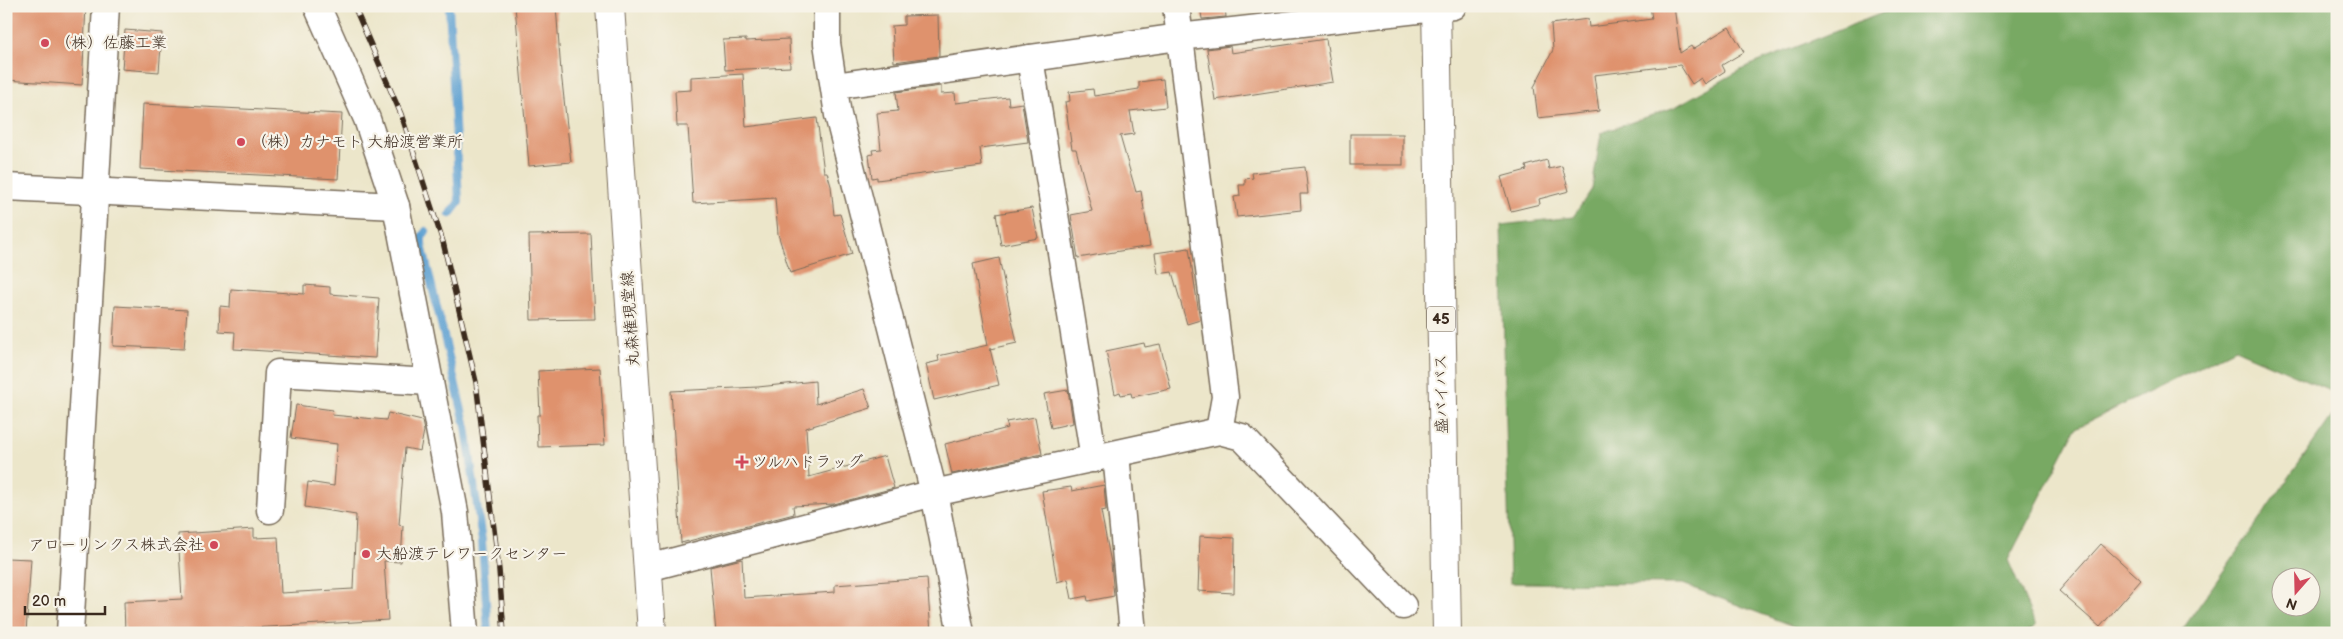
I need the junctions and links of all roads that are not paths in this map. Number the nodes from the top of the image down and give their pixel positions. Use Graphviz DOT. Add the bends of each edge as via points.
graph roads {
  1 [pos="106,6"];
  2 [pos="317,6"];
  3 [pos="610,6"];
  4 [pos="827,6"];
  5 [pos="1176,6"];
  6 [pos="1441,7"];
  7 [pos="1179,37"];
  8 [pos="1030,58"];
  9 [pos="834,86"];
  10 [pos="6,186"];
  11 [pos="96,192"];
  12 [pos="396,206"];
  13 [pos="430,382"];
  14 [pos="1219,431"];
  15 [pos="1105,456"];
  16 [pos="934,494"];
  17 [pos="270,510"];
  18 [pos="648,568"];
  19 [pos="1403,606"];
  20 [pos="70,633"];
  21 [pos="465,633"];
  22 [pos="652,633"];
  23 [pos="961,633"];
  24 [pos="1133,633"];
  25 [pos="1447,633"];
  1 -- 11 [label="street"];
  2 -- 12 [label="street" via="367,119"];
  3 -- 18 [label="main road, 丸森権現堂線"];
  4 -- 9 [label="street"];
  5 -- 7 [label="street"];
  6 -- 7 [label="street"];
  6 -- 25 [label="main road, 盛バイパス / 45"];
  7 -- 8 [label="street"];
  7 -- 14 [label="street" via="1225,397"];
  8 -- 9 [label="street"];
  8 -- 15 [label="street"];
  9 -- 16 [label="street" via="838,115"];
  10 -- 11 [label="street"];
  11 -- 12 [label="street"];
  11 -- 20 [label="street"];
  12 -- 13 [label="street"];
  13 -- 17 [label="street" via="278,373"];
  13 -- 21 [label="street" via="454,512"];
  14 -- 15 [label="street"];
  14 -- 19 [label="street" via="1242,436"];
  15 -- 16 [label="street"];
  15 -- 24 [label="street"];
  16 -- 18 [label="street"];
  16 -- 23 [label="street"];
  18 -- 22 [label="main road, 丸森権現堂線"];
}
